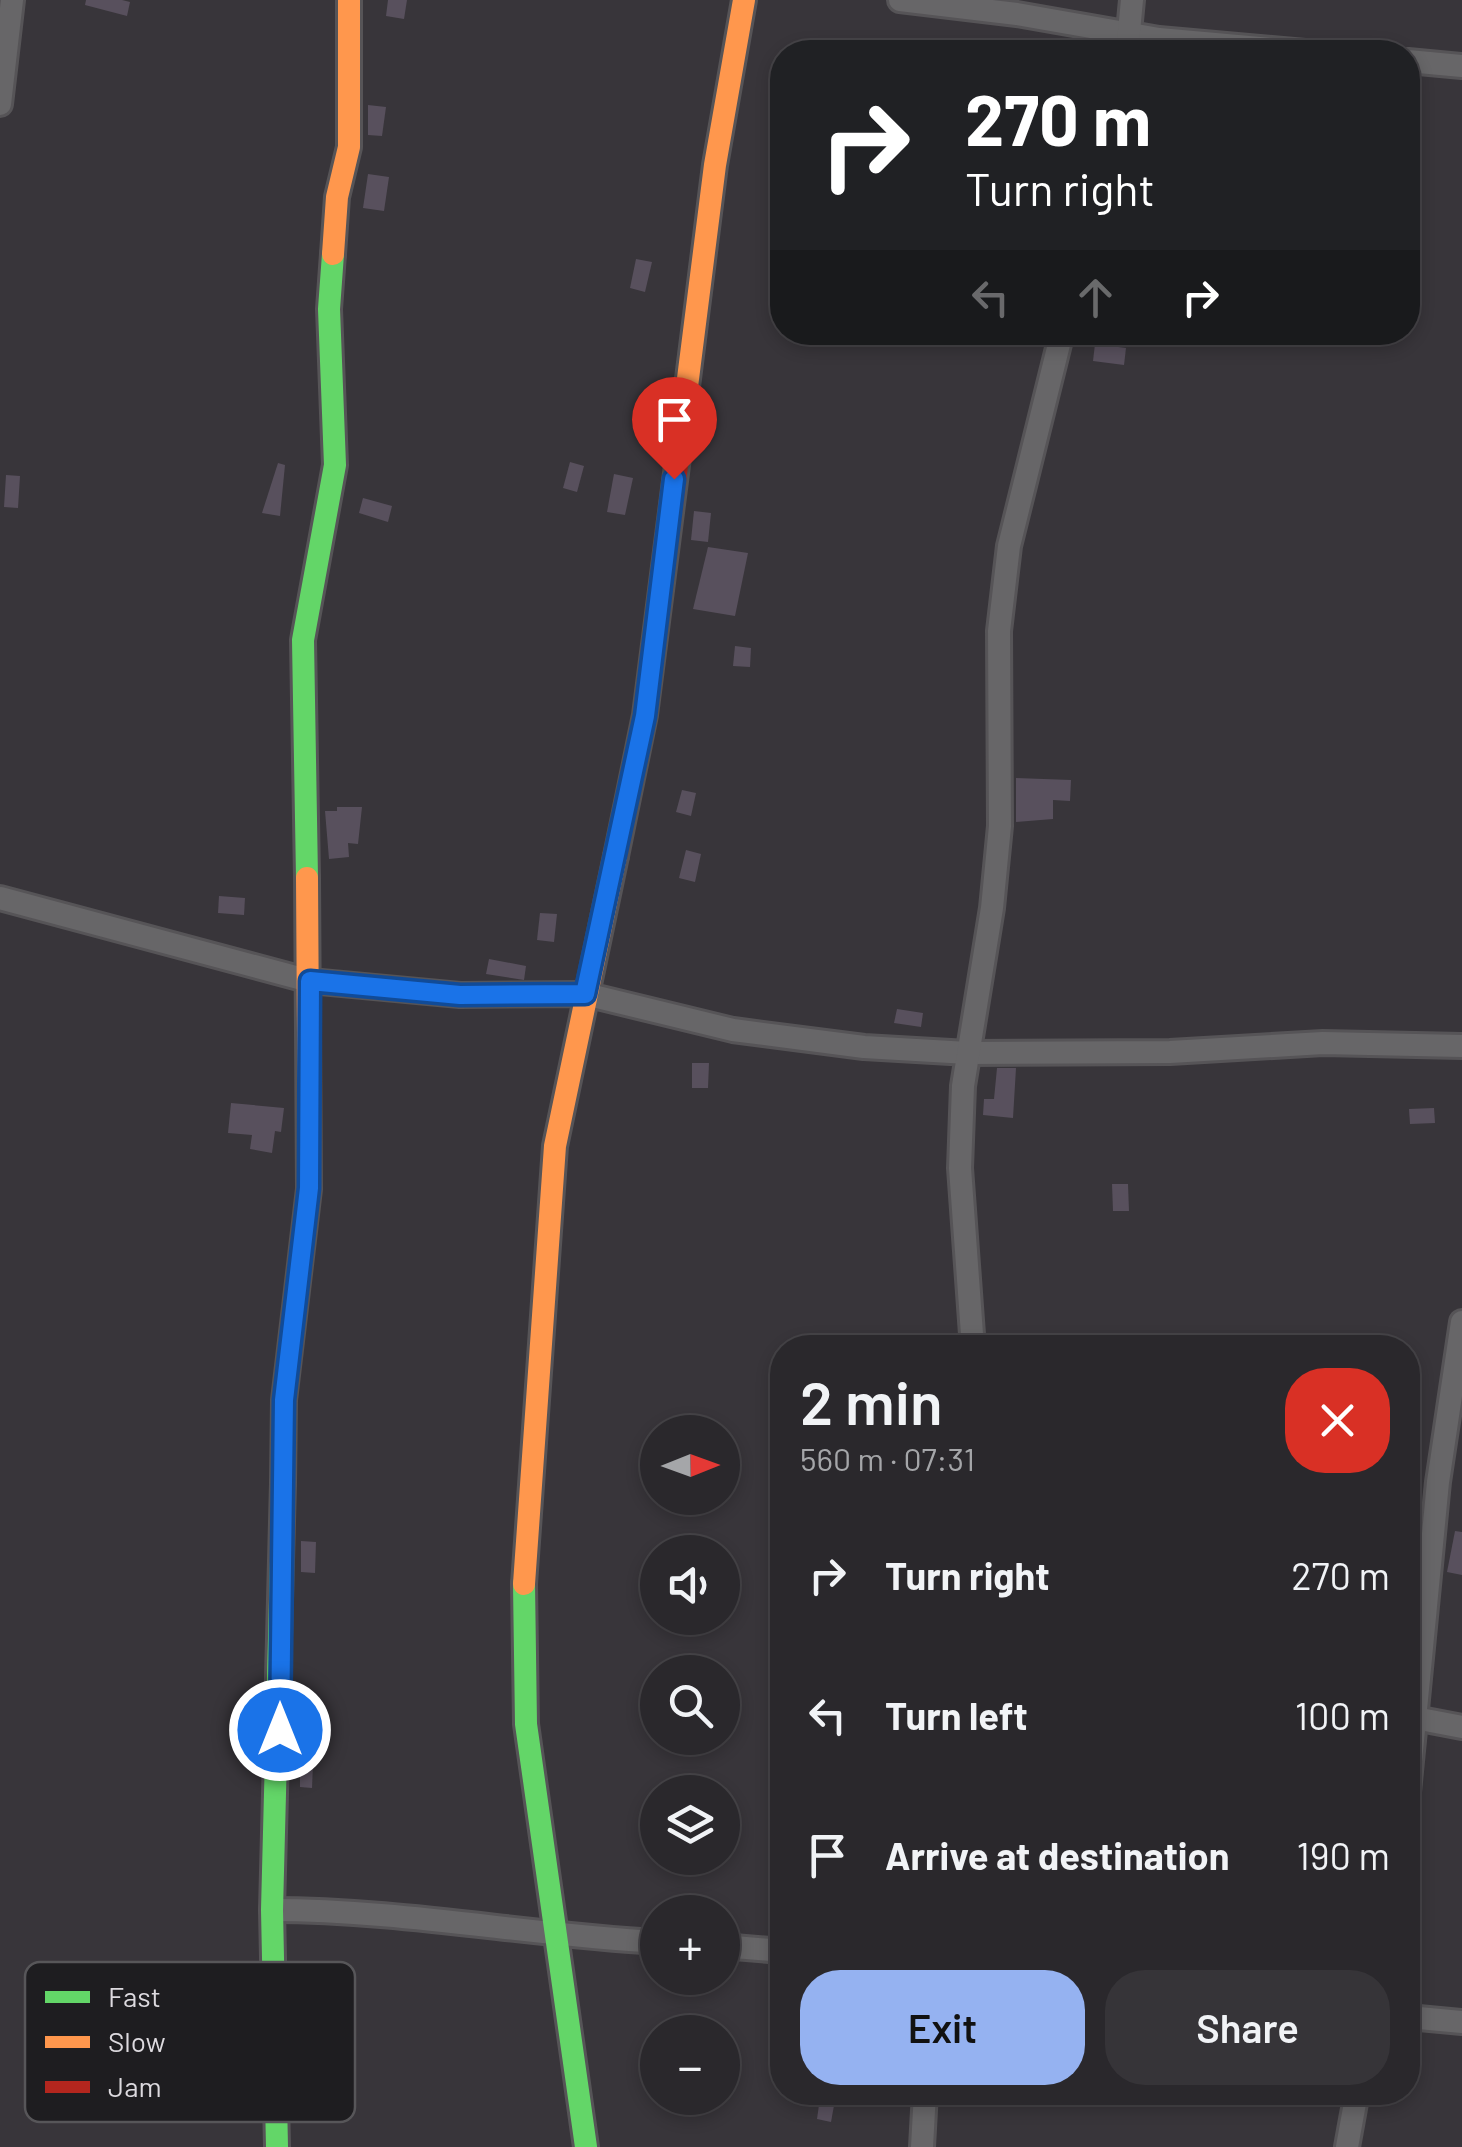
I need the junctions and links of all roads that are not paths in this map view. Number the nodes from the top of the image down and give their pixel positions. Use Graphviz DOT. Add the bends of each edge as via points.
graph roads {
  1 [pos="12,0"];
  2 [pos="349,0"];
  3 [pos="744,0"];
  4 [pos="900,0"];
  5 [pos="1132,0"];
  6 [pos="1115,40"];
  7 [pos="1130,40"];
  8 [pos="1420,62"];
  9 [pos="1462,66"];
  10 [pos="1,89"];
  11 [pos="1059,345"];
  12 [pos="0,898"];
  13 [pos="310,981"];
  14 [pos="585,994"];
  15 [pos="1462,1046"];
  16 [pos="968,1053"];
  17 [pos="1462,1322"];
  18 [pos="972,1335"];
  19 [pos="1420,1667"];
  20 [pos="1420,1719"];
  21 [pos="1462,1727"];
  22 [pos="272,1910"];
  23 [pos="557,1935"];
  24 [pos="640,1941"];
  25 [pos="740,1948"];
  26 [pos="770,1950"];
  27 [pos="273,1962"];
  28 [pos="1420,2018"];
  29 [pos="1462,2022"];
  30 [pos="924,2105"];
  31 [pos="1355,2105"];
  32 [pos="276,2122"];
  33 [pos="276,2147"];
  34 [pos="586,2147"];
  35 [pos="922,2147"];
  36 [pos="1347,2147"];
  1 -- 10 [label="street"];
  2 -- 13 [label="street" via="349,147 337,197 329,309 335,465 303,640"];
  3 -- 14 [label="street" via="715,165 645,716"];
  4 -- 6 [label="street" via="1018,14"];
  5 -- 7 [label="street"];
  8 -- 9 [label="street"];
  11 -- 16 [label="street" via="1010,546 999,631 1000,826"];
  12 -- 13 [label="street"];
  13 -- 14 [label="street" via="460,995"];
  13 -- 22 [label="street" via="309,1188 284,1400"];
  14 -- 16 [label="street" via="772,1036"];
  14 -- 23 [label="street" via="556,1146 521,1635 534,1794"];
  15 -- 16 [label="street"];
  16 -- 18 [label="street" via="960,1168"];
  17 -- 19 [label="street"];
  20 -- 21 [label="street"];
  22 -- 23 [label="street" via="416,1916"];
  22 -- 27 [label="street"];
  23 -- 24 [label="street"];
  23 -- 34 [label="street"];
  25 -- 26 [label="street"];
  28 -- 29 [label="street"];
  30 -- 35 [label="street"];
  31 -- 36 [label="street"];
  32 -- 33 [label="street"];
}
